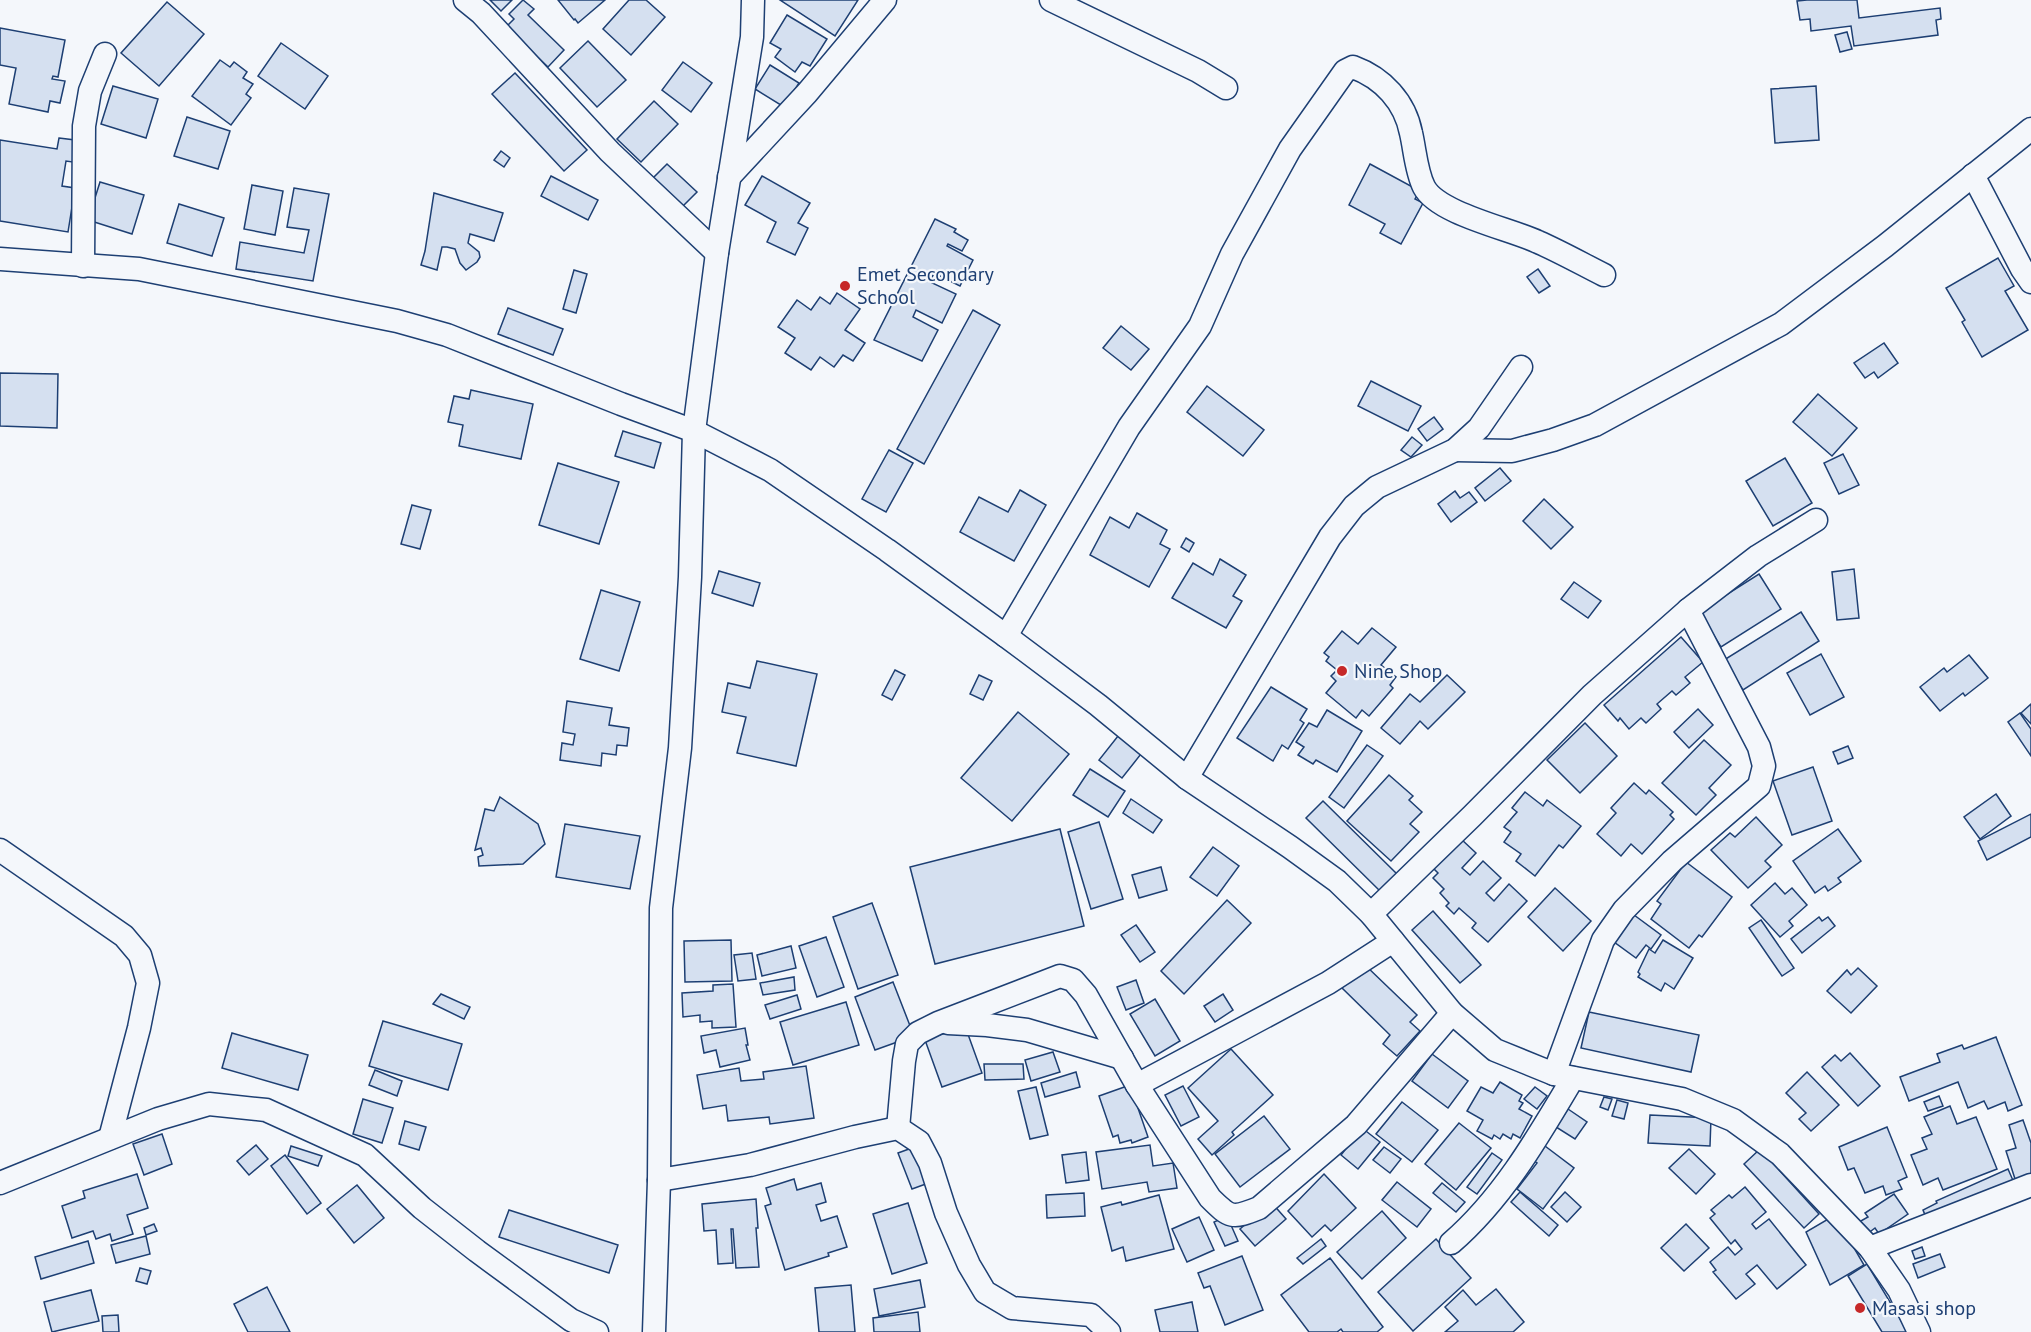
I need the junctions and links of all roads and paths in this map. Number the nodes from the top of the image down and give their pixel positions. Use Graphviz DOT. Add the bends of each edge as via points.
graph roads {
  1 [pos="465,0"];
  2 [pos="753,0"];
  3 [pos="885,0"];
  4 [pos="1050,0"];
  5 [pos="105,54"];
  6 [pos="1226,88"];
  7 [pos="2031,129"];
  8 [pos="1973,175"];
  9 [pos="729,177"];
  10 [pos="717,253"];
  11 [pos="0,259"];
  12 [pos="83,266"];
  13 [pos="1604,275"];
  14 [pos="2031,282"];
  15 [pos="1521,367"];
  16 [pos="694,430"];
  17 [pos="1455,450"];
  18 [pos="1816,520"];
  19 [pos="1688,610"];
  20 [pos="1006,636"];
  21 [pos="1187,777"];
  22 [pos="0,850"];
  23 [pos="1371,914"];
  24 [pos="1393,941"];
  25 [pos="1452,1013"];
  26 [pos="938,1023"];
  27 [pos="1122,1058"];
  28 [pos="1563,1076"];
  29 [pos="1137,1085"];
  30 [pos="898,1128"];
  31 [pos="110,1138"];
  32 [pos="659,1180"];
  33 [pos="0,1183"];
  34 [pos="2031,1185"];
  35 [pos="1451,1243"];
  36 [pos="1870,1248"];
  37 [pos="597,1332"];
  38 [pos="654,1332"];
  39 [pos="1108,1332"];
  40 [pos="1919,1332"];
  1 -- 10 [label="street" via="610,152"];
  2 -- 9 [label="street" via="752,38"];
  3 -- 9 [label="street"];
  4 -- 6 [label="street"];
  5 -- 12 [label="street" via="90,91 84,126"];
  7 -- 8 [label="street"];
  8 -- 14 [label="street"];
  8 -- 17 [label="street" via="1780,324 1595,425 1512,451"];
  9 -- 10 [label="street"];
  10 -- 16 [label="street"];
  11 -- 12 [label="street"];
  12 -- 16 [label="street" via="139,269 397,321 447,335"];
  13 -- 20 [label="street" via="1537,241 1469,218 1432,197 1424,187 1401,103 1361,70 1353,67 1345,71 1290,149 1232,254 1200,326 1129,427"];
  15 -- 17 [label="street" via="1479,428"];
  16 -- 20 [label="street" via="770,470"];
  16 -- 32 [label="street" via="680,748 661,908"];
  17 -- 21 [label="street" via="1377,487 1354,506 1330,537"];
  18 -- 19 [label="street" via="1758,556"];
  19 -- 23 [label="street" via="1592,695"];
  19 -- 28 [label="street" via="1759,747 1764,766 1759,786 1672,861 1624,910 1603,940"];
  20 -- 21 [label="street"];
  21 -- 23 [label="street" via="1337,881"];
  22 -- 31 [label="street" via="124,936 140,955 148,983"];
  23 -- 24 [label="street"];
  24 -- 25 [label="street"];
  24 -- 29 [label="street" via="1328,983"];
  25 -- 28 [label="street" via="1495,1050"];
  25 -- 29 [label="street" via="1356,1125 1258,1208 1240,1216 1225,1213 1210,1198"];
  26 -- 27 [label="street" via="1027,1030"];
  26 -- 27 [label="street" via="1060,976 1073,980 1086,995"];
  26 -- 30 [label="street" via="907,1044"];
  27 -- 29 [label="street"];
  28 -- 35 [label="street" via="1530,1152 1480,1215"];
  28 -- 36 [label="street" via="1682,1099 1733,1120 1780,1154"];
  30 -- 32 [label="street" via="750,1165"];
  30 -- 39 [label="street" via="919,1142 927,1156 946,1213 985,1292 1012,1308 1091,1315"];
  31 -- 33 [label="street"];
  31 -- 37 [label="street" via="209,1104 266,1110 365,1155 422,1208 477,1251 571,1320"];
  32 -- 38 [label="street"];
  34 -- 36 [label="street"];
  36 -- 40 [label="street" via="1899,1290"];
}
